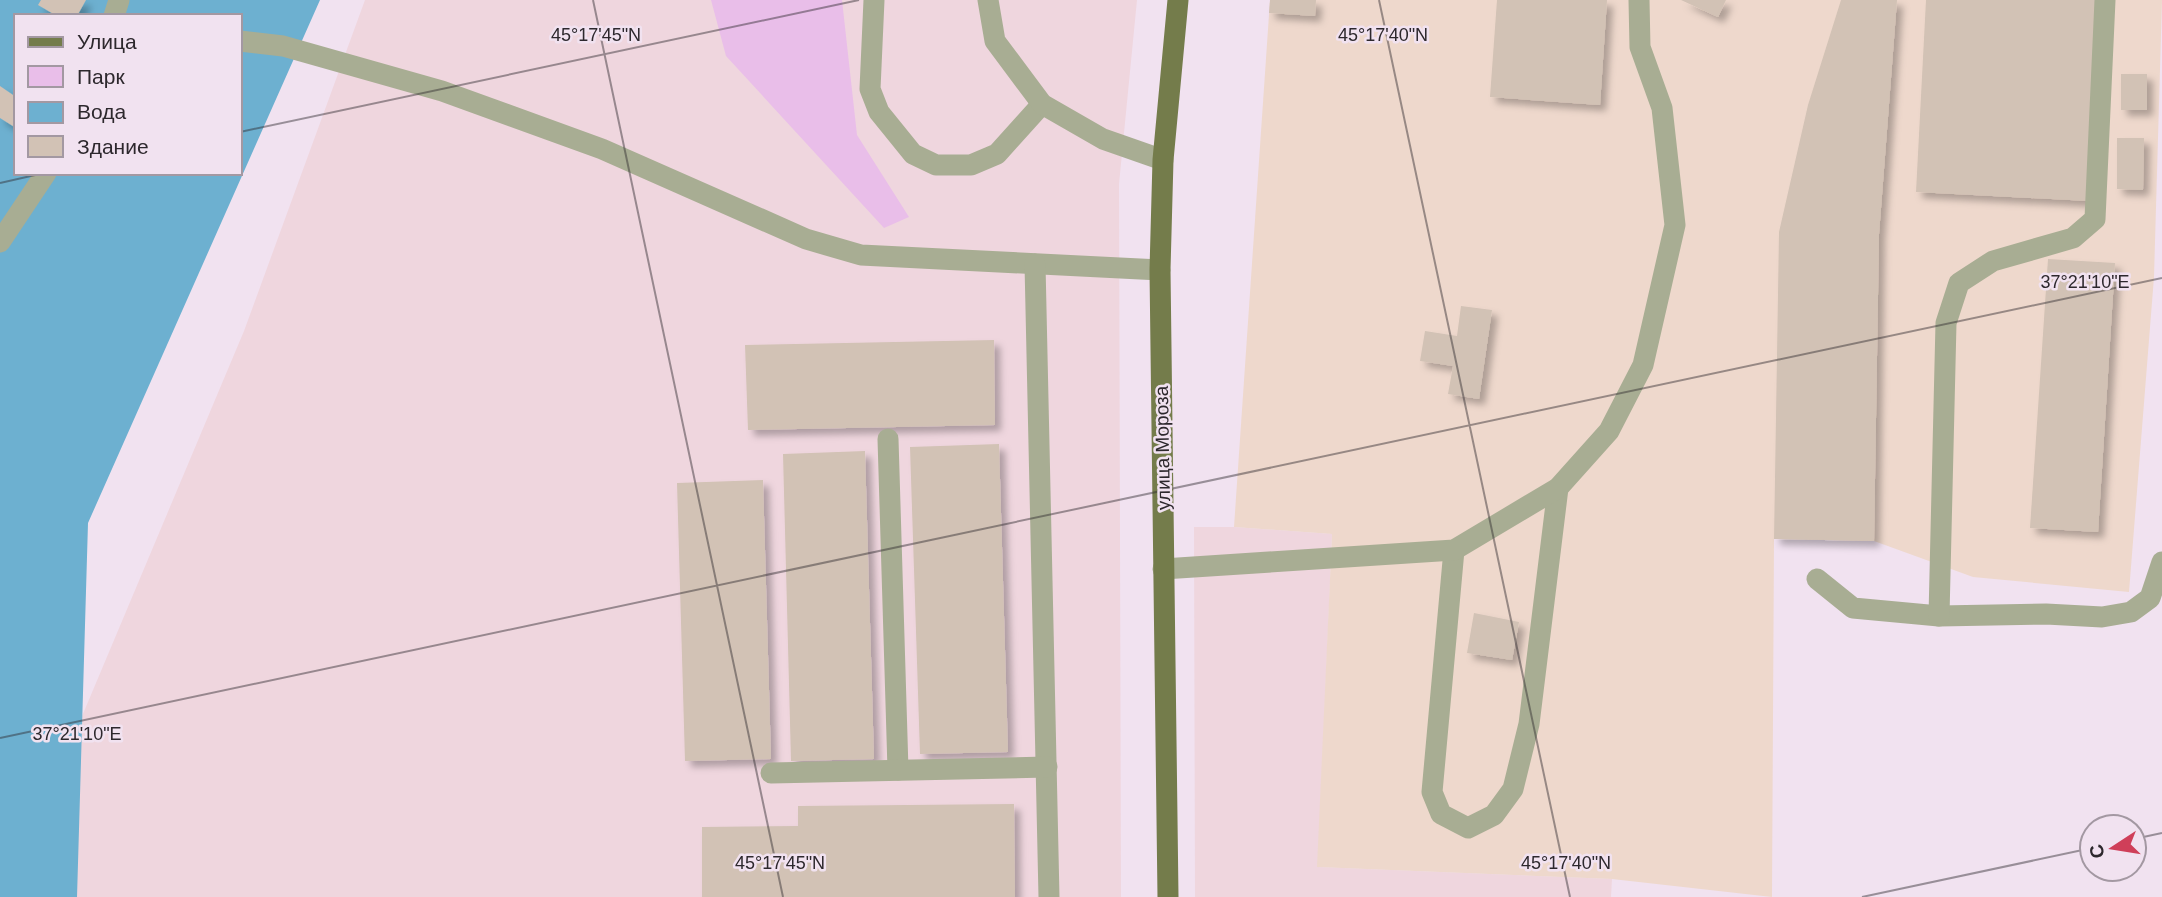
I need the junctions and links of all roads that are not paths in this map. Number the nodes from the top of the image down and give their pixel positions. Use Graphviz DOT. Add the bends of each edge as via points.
graph roads {
  1 [pos="874,0"];
  2 [pos="988,0"];
  3 [pos="1178,0"];
  4 [pos="1639,0"];
  5 [pos="2105,0"];
  6 [pos="242,41"];
  7 [pos="1042,104"];
  8 [pos="1163,160"];
  9 [pos="45,175"];
  10 [pos="0,242"];
  11 [pos="1035,264"];
  12 [pos="1160,270"];
  13 [pos="888,439"];
  14 [pos="1558,488"];
  15 [pos="1454,550"];
  16 [pos="2162,562"];
  17 [pos="1163,569"];
  18 [pos="1817,579"];
  19 [pos="1939,616"];
  20 [pos="1047,767"];
  21 [pos="898,770"];
  22 [pos="771,773"];
  23 [pos="1049,897"];
  24 [pos="1168,897"];
  1 -- 7 [label="street" via="870,89 879,112 913,154 936,165 971,165 997,154"];
  2 -- 7 [label="street" via="995,41"];
  3 -- 8 [label="main road, улица Мороза"];
  4 -- 14 [label="street" via="1640,47 1662,108 1675,225 1643,365 1609,431"];
  5 -- 19 [label="street" via="2095,219 2073,238 1993,261 1959,283 1946,323"];
  6 -- 11 [label="street" via="283,46 442,91 602,149 806,239 861,255"];
  7 -- 8 [label="street" via="1103,139"];
  8 -- 12 [label="main road, улица Мороза"];
  9 -- 10 [label="street"];
  11 -- 12 [label="street"];
  11 -- 20 [label="street"];
  12 -- 17 [label="main road, улица Мороза"];
  13 -- 21 [label="street"];
  14 -- 15 [label="street"];
  14 -- 15 [label="street" via="1529,724 1513,789 1494,815 1468,828 1441,814 1432,792"];
  15 -- 17 [label="street"];
  16 -- 19 [label="street" via="2150,598 2131,612 2102,617"];
  17 -- 24 [label="main road, улица Мороза"];
  18 -- 19 [label="street" via="1853,608"];
  20 -- 21 [label="street"];
  20 -- 23 [label="street"];
  21 -- 22 [label="street"];
}
